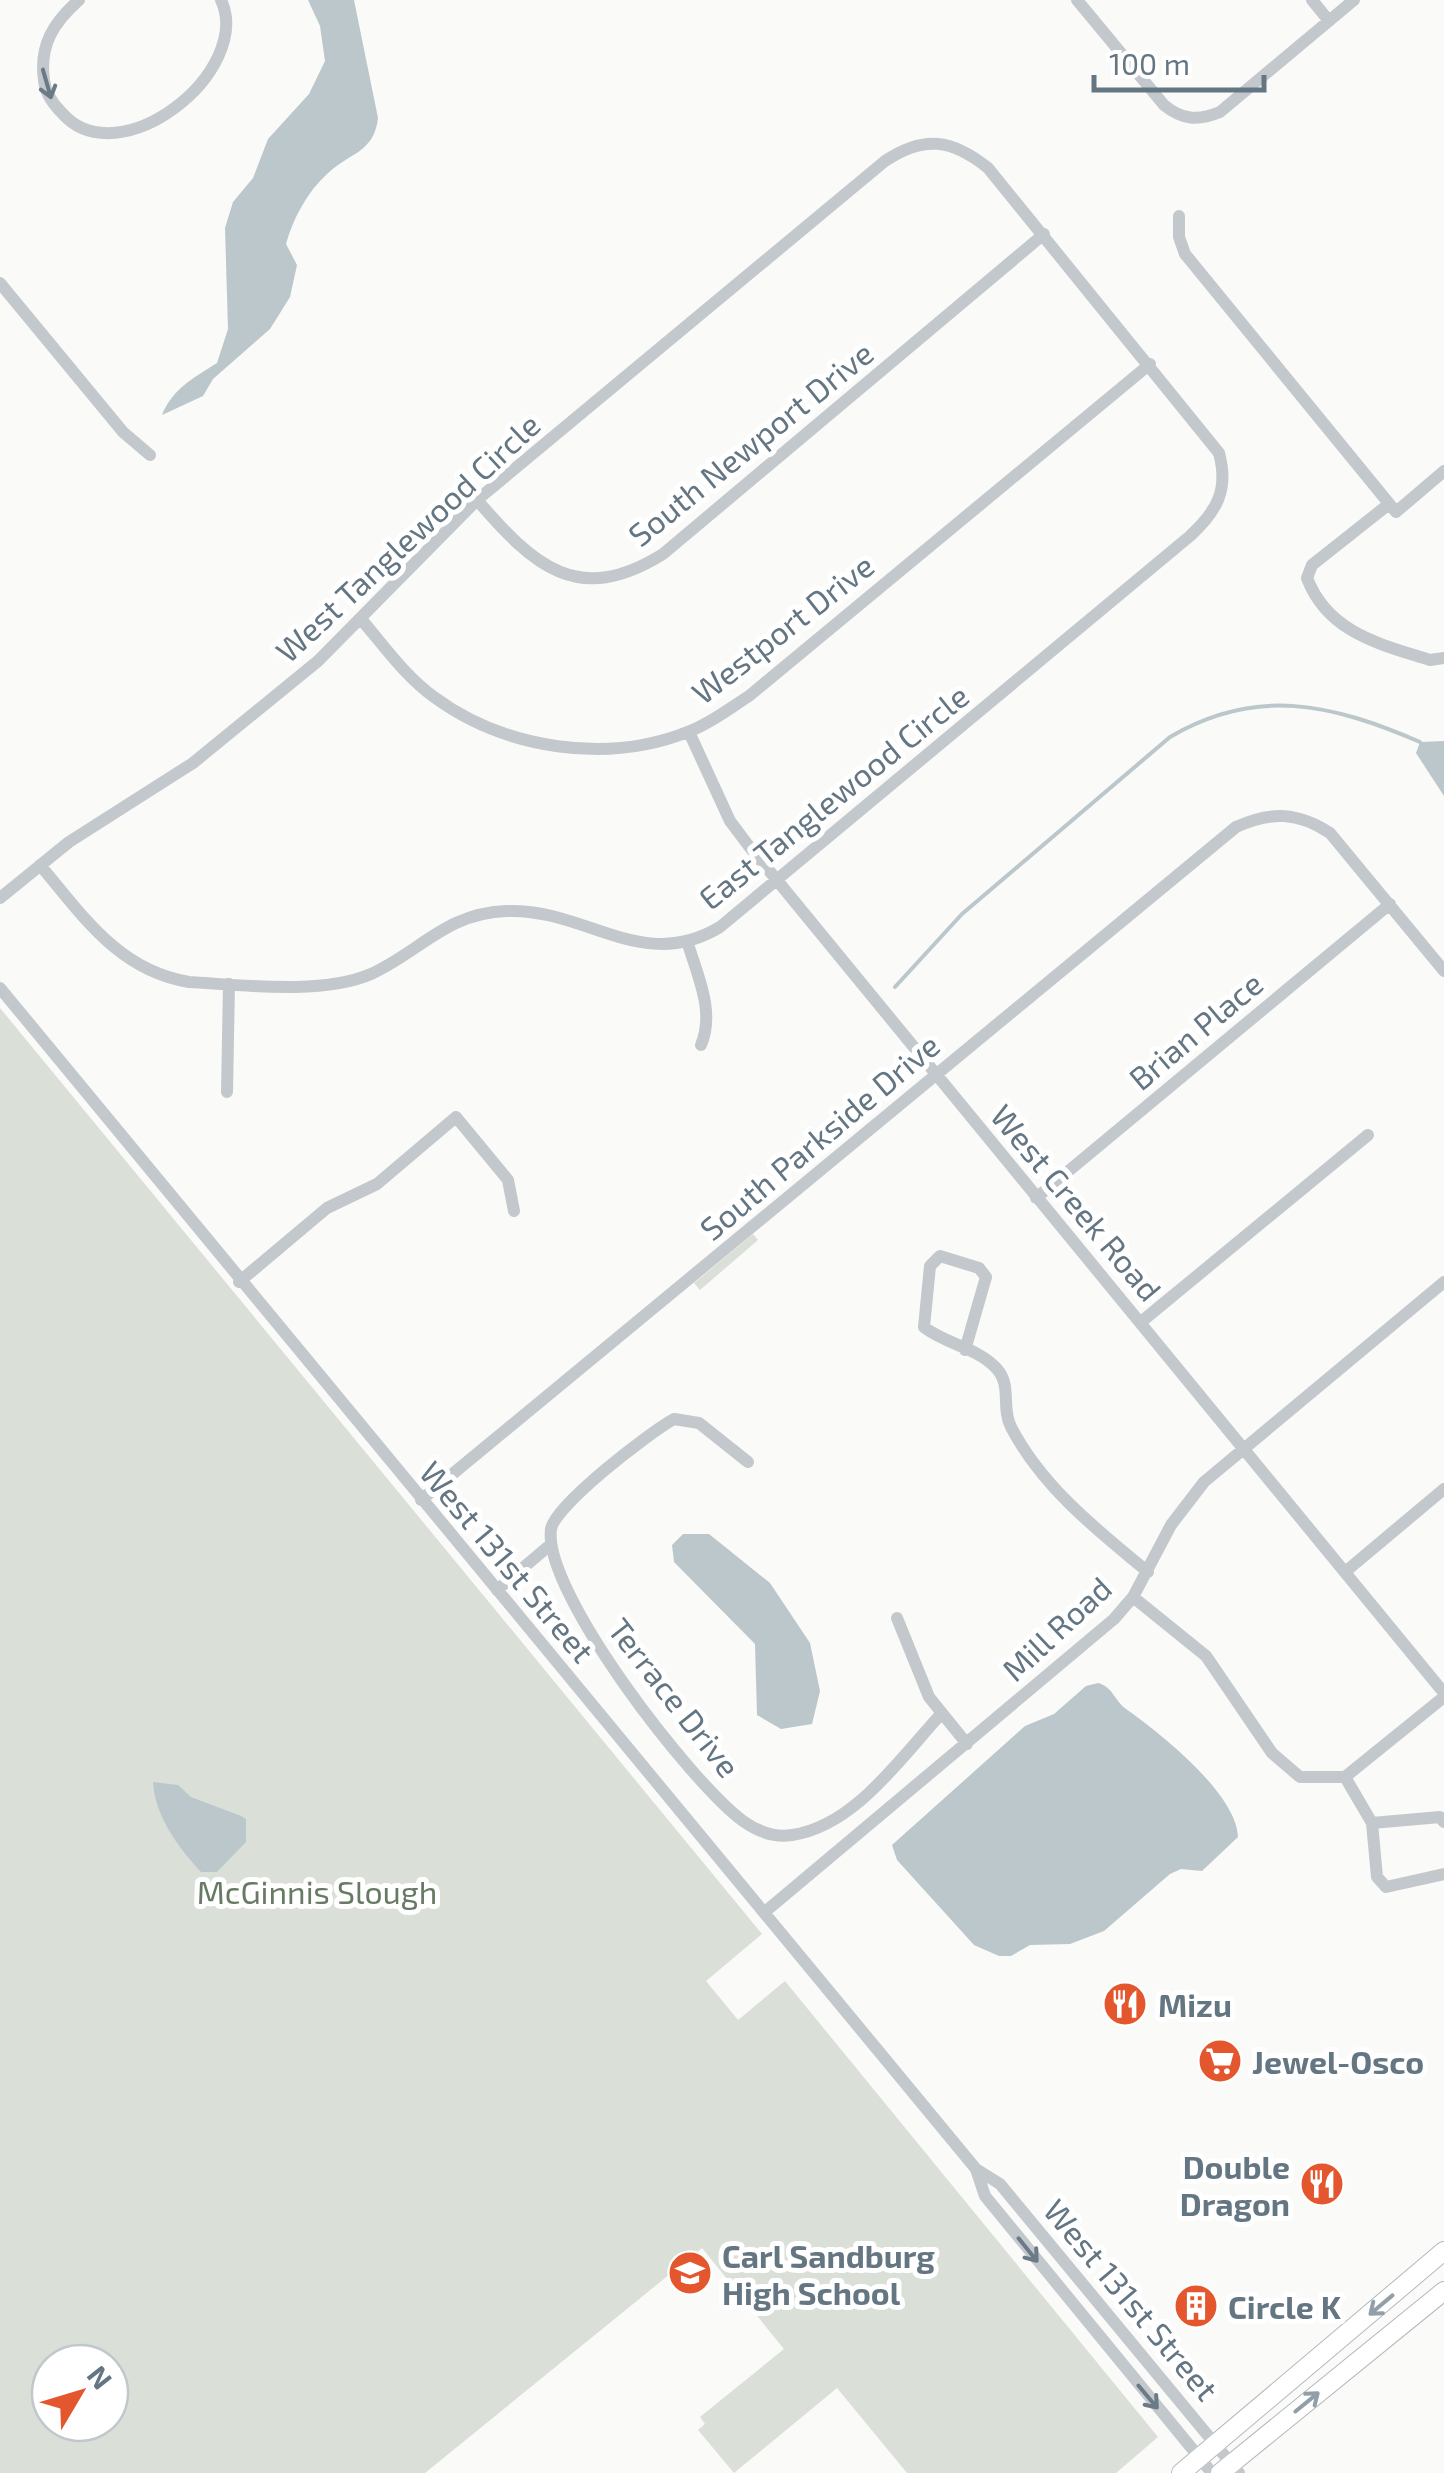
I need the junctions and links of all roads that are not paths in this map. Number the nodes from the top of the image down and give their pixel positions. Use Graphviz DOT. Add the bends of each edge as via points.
graph roads {
  1 [pos="221,0"];
  2 [pos="1077,0"];
  3 [pos="1312,0"];
  4 [pos="1354,0"];
  5 [pos="73,2"];
  6 [pos="1329,21"];
  7 [pos="1179,216"];
  8 [pos="1044,234"];
  9 [pos="0,283"];
  10 [pos="1150,364"];
  11 [pos="150,455"];
  12 [pos="1444,471"];
  13 [pos="477,500"];
  14 [pos="1392,508"];
  15 [pos="361,619"];
  16 [pos="1444,658"];
  17 [pos="689,732"];
  18 [pos="40,865"];
  19 [pos="775,880"];
  20 [pos="0,898"];
  21 [pos="1390,904"];
  22 [pos="688,944"];
  23 [pos="1444,970"];
  24 [pos="229,984"];
  25 [pos="0,988"];
  26 [pos="701,1045"];
  27 [pos="937,1075"];
  28 [pos="228,1092"];
  29 [pos="1368,1135"];
  30 [pos="1036,1198"];
  31 [pos="514,1211"];
  32 [pos="238,1282"];
  33 [pos="1444,1282"];
  34 [pos="1141,1322"];
  35 [pos="966,1350"];
  36 [pos="1243,1448"];
  37 [pos="748,1462"];
  38 [pos="1444,1490"];
  39 [pos="422,1500"];
  40 [pos="550,1545"];
  41 [pos="1148,1572"];
  42 [pos="1345,1572"];
  43 [pos="497,1590"];
  44 [pos="1133,1597"];
  45 [pos="898,1618"];
  46 [pos="1444,1695"];
  47 [pos="942,1713"];
  48 [pos="967,1744"];
  49 [pos="1345,1777"];
  50 [pos="1444,1822"];
  51 [pos="1372,1823"];
  52 [pos="1444,1874"];
  53 [pos="766,1911"];
  54 [pos="976,2168"];
  55 [pos="1444,2251"];
  56 [pos="1444,2291"];
  57 [pos="1216,2444"];
  58 [pos="1200,2458"];
  59 [pos="1230,2470"];
  60 [pos="1181,2473"];
  61 [pos="1212,2473"];
  5 -- 1 [label="street, one-way" via="46,41 44,86 70,122 96,134 148,126 219,61 228,36"];
  2 -- 6 [label="street" via="1164,105 1193,118 1220,112"];
  3 -- 6 [label="street"];
  4 -- 6 [label="street"];
  7 -- 14 [label="street" via="1186,254"];
  8 -- 10 [label="street"];
  8 -- 13 [label="street, South Newport Drive" via="635,572 600,580 542,566"];
  8 -- 13 [label="street, West Tanglewood Circle" via="988,168 940,141 923,142 885,161"];
  9 -- 11 [label="street" via="123,432"];
  10 -- 17 [label="street, Westport Drive" via="748,696"];
  10 -- 19 [label="street, East Tanglewood Circle" via="1219,453 1226,485 1206,521"];
  12 -- 14 [label="street"];
  13 -- 15 [label="street, West Tanglewood Circle"];
  14 -- 16 [label="street" via="1312,566 1307,578 1350,632 1430,660"];
  15 -- 17 [label="street, Westport Drive" via="432,696 531,742 604,749"];
  15 -- 18 [label="street, West Tanglewood Circle" via="193,763"];
  17 -- 19 [label="street, West Creek Road" via="730,821"];
  18 -- 20 [label="street, West Tanglewood Circle"];
  18 -- 24 [label="street, East Tanglewood Circle" via="98,934 135,964 165,978"];
  19 -- 22 [label="street, East Tanglewood Circle" via="720,927"];
  19 -- 27 [label="street, West Creek Road"];
  21 -- 23 [label="street"];
  21 -- 27 [label="street, South Parkside Drive" via="1343,844 1318,825 1286,814 1254,818 1221,837"];
  21 -- 30 [label="street, Brian Place"];
  22 -- 24 [label="street, East Tanglewood Circle" via="645,943 510,911 440,928 390,964 350,981"];
  22 -- 26 [label="street" via="706,1006 708,1030"];
  24 -- 28 [label="street"];
  25 -- 32 [label="street, West 131st Street"];
  27 -- 30 [label="street, West Creek Road"];
  27 -- 39 [label="street, South Parkside Drive"];
  29 -- 34 [label="street"];
  30 -- 34 [label="street, West Creek Road"];
  31 -- 32 [label="street" via="508,1180 456,1117 377,1184 327,1208"];
  32 -- 39 [label="street, West 131st Street"];
  33 -- 36 [label="street, Mill Road"];
  34 -- 36 [label="street, West Creek Road"];
  35 -- 35 [label="street" via="921,1320 930,1266 940,1256 980,1268 986,1278"];
  35 -- 41 [label="street" via="998,1370 1006,1387 1006,1418 1051,1485"];
  36 -- 41 [label="street, Mill Road" via="1186,1502"];
  36 -- 42 [label="street, West Creek Road"];
  37 -- 40 [label="street" via="699,1423 674,1419 556,1515"];
  38 -- 42 [label="street"];
  39 -- 43 [label="street, West 131st Street"];
  40 -- 43 [label="street"];
  40 -- 47 [label="street, Terrace Drive" via="606,1658 697,1776 759,1830 793,1836 828,1823 868,1792"];
  41 -- 44 [label="street, Mill Road"];
  42 -- 46 [label="street, West Creek Road"];
  43 -- 53 [label="street, West 131st Street"];
  44 -- 48 [label="street, Mill Road"];
  44 -- 49 [label="street" via="1206,1656 1286,1768 1316,1780"];
  45 -- 47 [label="street" via="929,1697"];
  46 -- 49 [label="street"];
  47 -- 48 [label="street"];
  48 -- 53 [label="street, Mill Road"];
  49 -- 51 [label="street"];
  50 -- 51 [label="street" via="1440,1817"];
  51 -- 52 [label="street" via="1377,1877 1386,1887"];
  53 -- 54 [label="street, West 131st Street"];
  54 -- 57 [label="street, West 131st Street" via="1000,2184"];
  54 -- 58 [label="street, West 131st Street, one-way" via="985,2196"];
  55 -- 57 [label="highway, one-way"];
  59 -- 56 [label="highway, one-way"];
  57 -- 58 [label="highway"];
  57 -- 59 [label="street, West 131st Street"];
  58 -- 60 [label="highway"];
  58 -- 61 [label="street, West 131st Street"];
}
